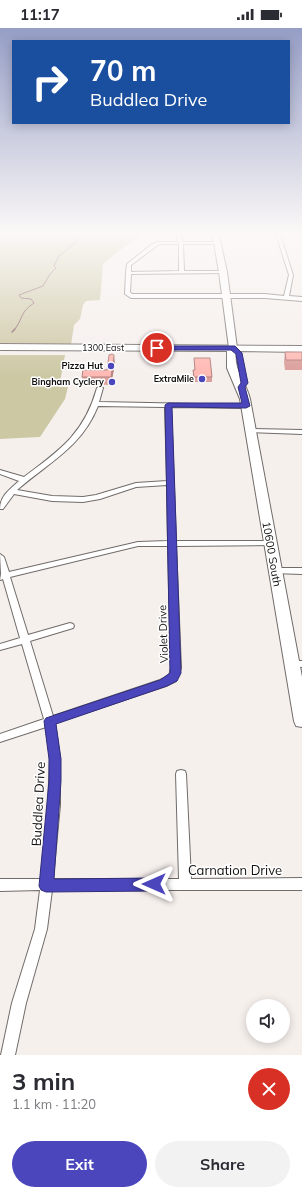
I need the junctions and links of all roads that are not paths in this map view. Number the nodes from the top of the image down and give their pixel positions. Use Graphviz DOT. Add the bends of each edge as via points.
graph roads {
  1 [pos="128,279"];
  2 [pos="224,279"];
  3 [pos="291,279"];
  4 [pos="226,296"];
  5 [pos="286,297"];
  6 [pos="302,298"];
  7 [pos="0,347"];
  8 [pos="302,349"];
  9 [pos="0,351"];
  10 [pos="234,351"];
  11 [pos="302,354"];
  12 [pos="100,388"];
  13 [pos="96,404"];
  14 [pos="168,405"];
  15 [pos="246,406"];
  16 [pos="251,431"];
  17 [pos="302,432"];
  18 [pos="0,472"];
  19 [pos="24,480"];
  20 [pos="170,483"];
  21 [pos="11,491"];
  22 [pos="0,508"];
  23 [pos="172,543"];
  24 [pos="270,543"];
  25 [pos="0,557"];
  26 [pos="275,571"];
  27 [pos="302,571"];
  28 [pos="3,576"];
  29 [pos="70,626"];
  30 [pos="25,640"];
  31 [pos="0,647"];
  32 [pos="297,664"];
  33 [pos="50,721"];
  34 [pos="302,721"];
  35 [pos="0,738"];
  36 [pos="181,774"];
  37 [pos="185,884"];
  38 [pos="302,884"];
  39 [pos="0,885"];
  40 [pos="46,886"];
  41 [pos="8,1055"];
  1 -- 4 [label="street" via="128,295"];
  2 -- 4 [label="main road, 10600 South"];
  3 -- 5 [label="street"];
  4 -- 5 [label="street"];
  4 -- 10 [label="main road, 10600 South"];
  5 -- 6 [label="street"];
  7 -- 10 [label="main road, 1300 East"];
  8 -- 10 [label="main road, 1300 East"];
  9 -- 10 [label="main road, 1300 East"];
  10 -- 11 [label="main road, 1300 East"];
  10 -- 15 [label="main road, 10600 South" via="237,384 241,387"];
  12 -- 13 [label="street"];
  13 -- 14 [label="street"];
  13 -- 19 [label="street" via="70,444"];
  14 -- 15 [label="street"];
  14 -- 20 [label="street, Violet Drive"];
  15 -- 16 [label="main road, 10600 South"];
  16 -- 17 [label="street"];
  16 -- 24 [label="main road, 10600 South"];
  18 -- 19 [label="street"];
  19 -- 21 [label="street"];
  20 -- 21 [label="street" via="144,483 102,496 74,500 45,499"];
  20 -- 23 [label="street, Violet Drive"];
  21 -- 22 [label="street"];
  23 -- 24 [label="street"];
  23 -- 28 [label="street" via="126,546"];
  23 -- 33 [label="street, Violet Drive" via="176,668 173,678"];
  24 -- 26 [label="main road, 10600 South"];
  25 -- 28 [label="street, Buddlea Drive"];
  26 -- 27 [label="street"];
  26 -- 32 [label="main road, 10600 South"];
  28 -- 30 [label="street, Buddlea Drive"];
  29 -- 30 [label="street"];
  30 -- 31 [label="street"];
  30 -- 33 [label="street, Buddlea Drive"];
  32 -- 34 [label="main road, 10600 South"];
  33 -- 35 [label="street, Violet Drive"];
  33 -- 40 [label="street, Buddlea Drive" via="55,781"];
  36 -- 37 [label="street"];
  37 -- 38 [label="street, Carnation Drive"];
  37 -- 40 [label="street, Carnation Drive"];
  39 -- 40 [label="street, Carnation Drive"];
  40 -- 41 [label="street, Buddlea Drive" via="41,929 19,1003"];
}
